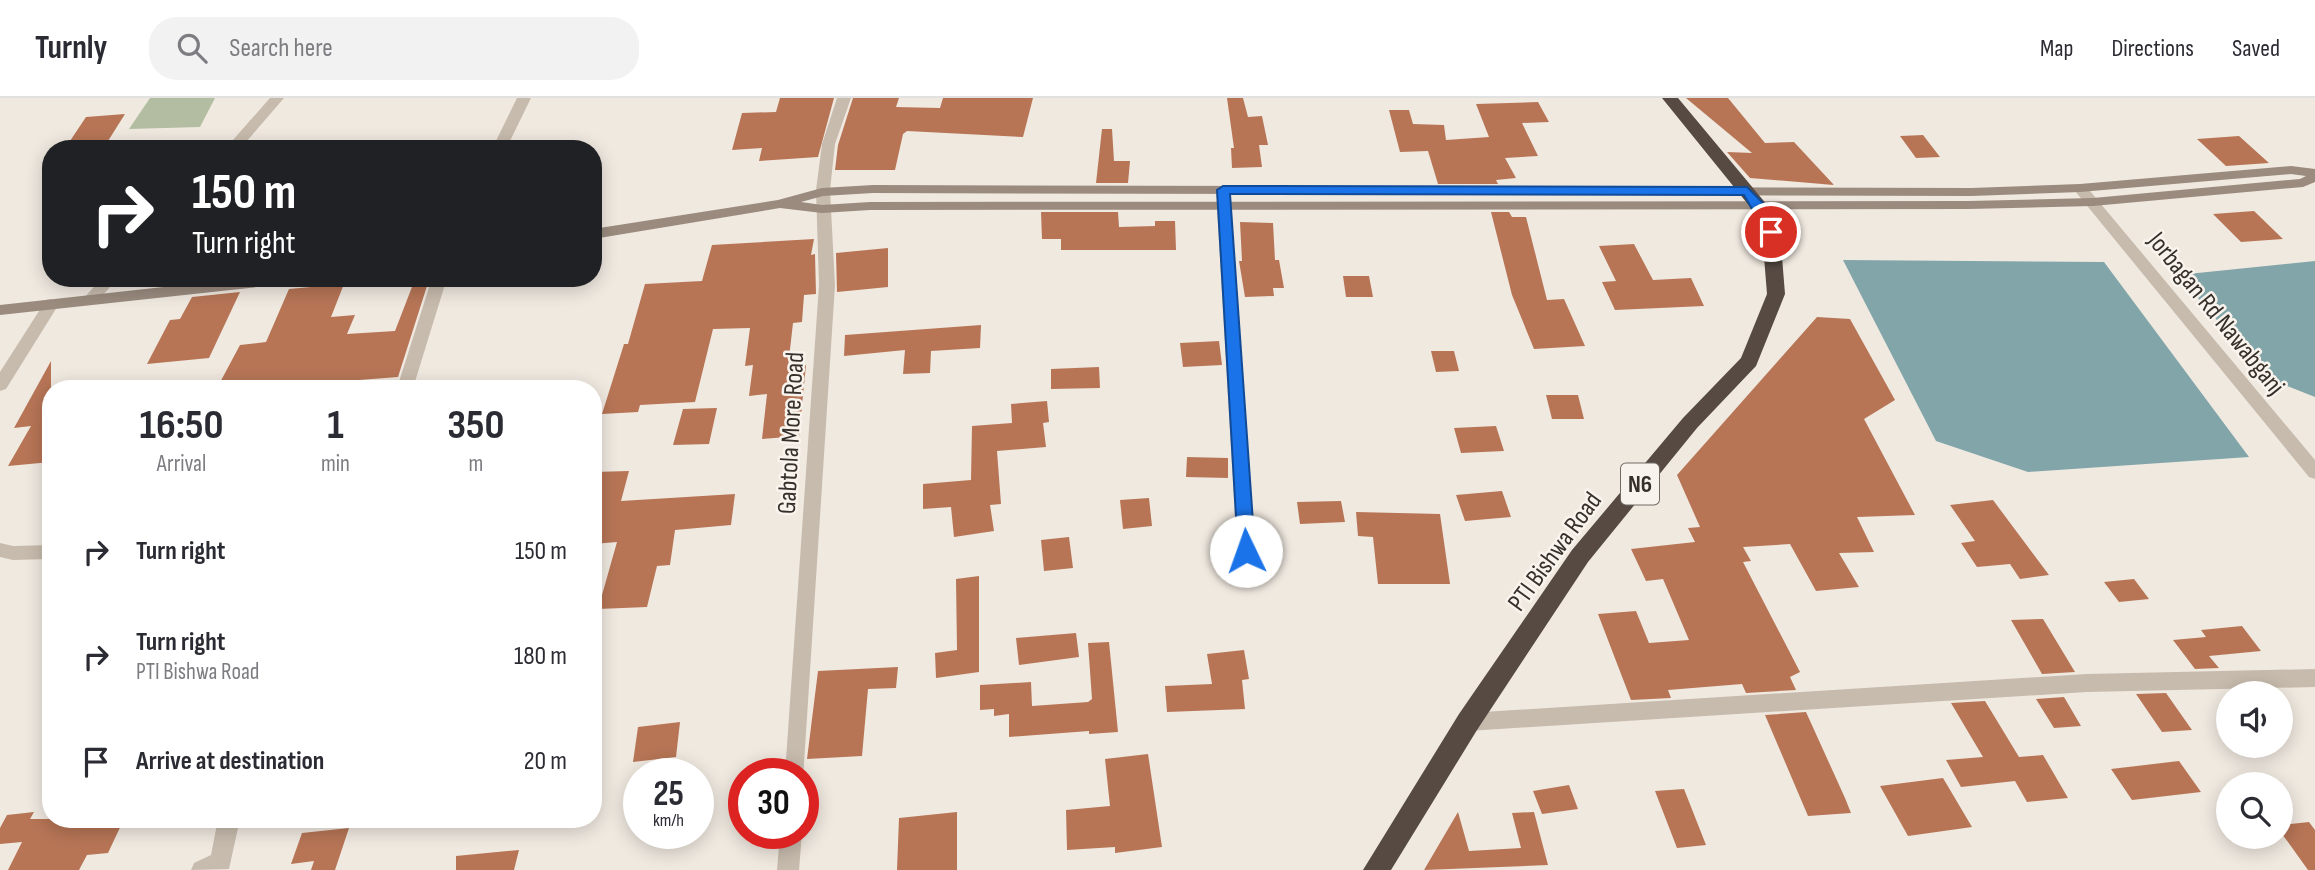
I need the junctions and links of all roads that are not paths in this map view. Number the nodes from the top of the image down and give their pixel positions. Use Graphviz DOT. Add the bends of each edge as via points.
graph roads {
  1 [pos="277,98"];
  2 [pos="524,98"];
  3 [pos="844,98"];
  4 [pos="1670,98"];
  5 [pos="240,140"];
  6 [pos="503,140"];
  7 [pos="2315,175"];
  8 [pos="2080,188"];
  9 [pos="1402,191"];
  10 [pos="1225,198"];
  11 [pos="1753,199"];
  12 [pos="822,201"];
  13 [pos="2093,202"];
  14 [pos="1406,207"];
  15 [pos="602,233"];
  16 [pos="102,287"];
  17 [pos="211,287"];
  18 [pos="437,287"];
  19 [pos="90,300"];
  20 [pos="51,304"];
  21 [pos="0,310"];
  22 [pos="408,380"];
  23 [pos="0,385"];
  24 [pos="2315,472"];
  25 [pos="0,550"];
  26 [pos="1246,551"];
  27 [pos="42,552"];
  28 [pos="2315,678"];
  29 [pos="1468,722"];
  30 [pos="796,758"];
  31 [pos="227,828"];
  32 [pos="789,849"];
  33 [pos="202,870"];
  34 [pos="788,870"];
  35 [pos="1376,870"];
  1 -- 5 [label="street"];
  2 -- 6 [label="street"];
  3 -- 12 [label="street, Gabtola More Road" via="824,161"];
  4 -- 11 [label="highway, PTI Bishwa Road / N6"];
  7 -- 8 [label="street" via="2291,170"];
  7 -- 13 [label="street" via="2303,183"];
  8 -- 11 [label="street"];
  8 -- 13 [label="street, Jorbagan Rd Nawabganj"];
  9 -- 10 [label="street"];
  9 -- 11 [label="street"];
  9 -- 14 [label="street"];
  10 -- 12 [label="street" via="870,206"];
  10 -- 14 [label="street"];
  10 -- 26 [label="street"];
  11 -- 13 [label="street"];
  11 -- 14 [label="street"];
  11 -- 29 [label="highway, PTI Bishwa Road / N6" via="1771,232 1776,295 1749,361 1690,423 1580,556"];
  12 -- 15 [label="street"];
  12 -- 30 [label="street, Gabtola More Road" via="827,285"];
  13 -- 24 [label="street, Jorbagan Rd Nawabganj"];
  16 -- 19 [label="street"];
  17 -- 19 [label="street"];
  18 -- 22 [label="street"];
  19 -- 20 [label="street"];
  20 -- 21 [label="street"];
  20 -- 23 [label="street"];
  25 -- 27 [label="street"];
  28 -- 29 [label="street" via="2087,683"];
  29 -- 35 [label="highway, PTI Bishwa Road / N6"];
  31 -- 33 [label="street" via="221,862"];
  32 -- 34 [label="street"];
}
